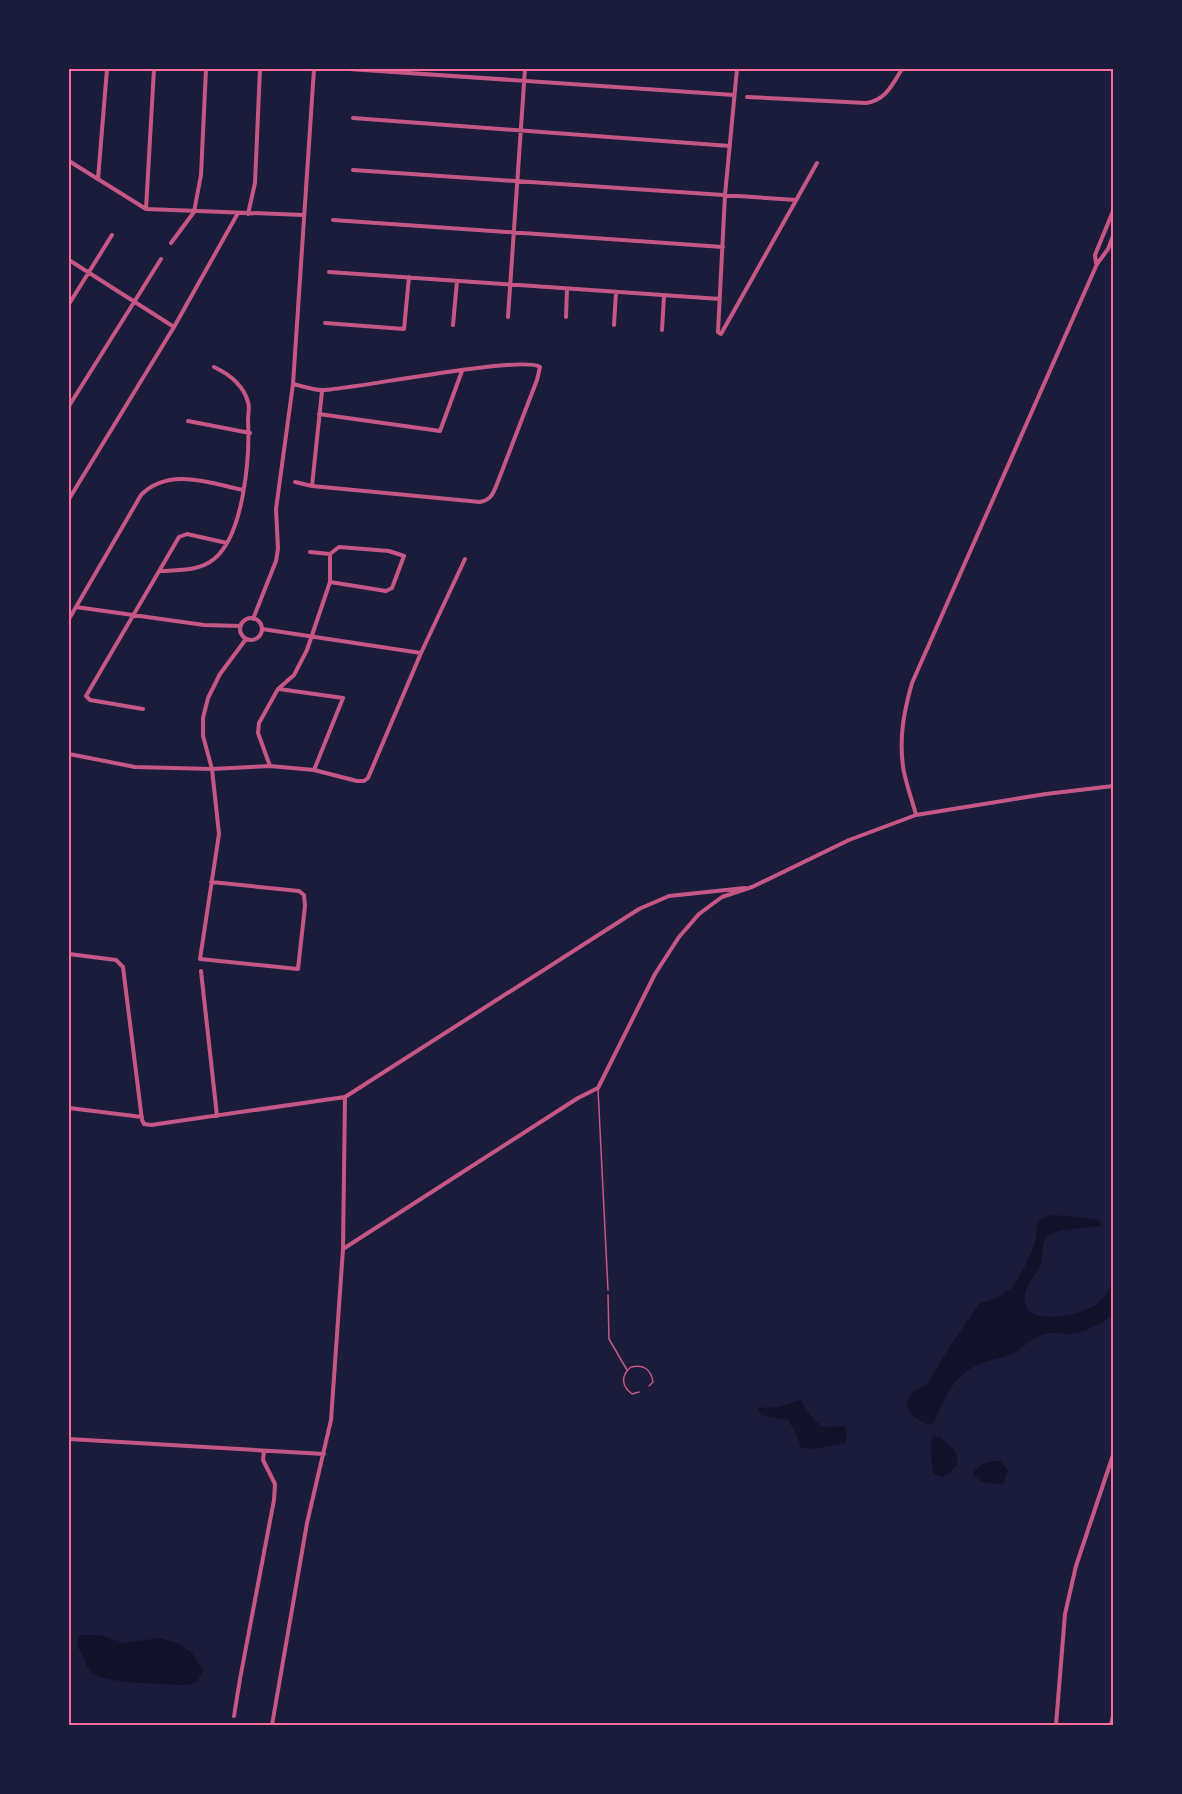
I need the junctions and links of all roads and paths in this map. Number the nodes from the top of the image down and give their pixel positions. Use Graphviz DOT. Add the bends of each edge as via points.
graph roads {
  1 [pos="107,69"];
  2 [pos="154,69"];
  3 [pos="206,69"];
  4 [pos="260,69"];
  5 [pos="314,69"];
  6 [pos="349,69"];
  7 [pos="525,69"];
  8 [pos="737,69"];
  9 [pos="902,69"];
  10 [pos="524,81"];
  11 [pos="734,95"];
  12 [pos="747,97"];
  13 [pos="353,118"];
  14 [pos="520,131"];
  15 [pos="730,146"];
  16 [pos="69,161"];
  17 [pos="818,163"];
  18 [pos="353,170"];
  19 [pos="98,179"];
  20 [pos="516,181"];
  21 [pos="725,195"];
  22 [pos="796,200"];
  23 [pos="146,209"];
  24 [pos="1113,211"];
  25 [pos="194,212"];
  26 [pos="238,213"];
  27 [pos="248,214"];
  28 [pos="304,215"];
  29 [pos="333,220"];
  30 [pos="512,232"];
  31 [pos="112,235"];
  32 [pos="1113,236"];
  33 [pos="171,243"];
  34 [pos="723,247"];
  35 [pos="161,259"];
  36 [pos="69,260"];
  37 [pos="1097,264"];
  38 [pos="89,272"];
  39 [pos="329,272"];
  40 [pos="409,278"];
  41 [pos="457,281"];
  42 [pos="509,285"];
  43 [pos="567,289"];
  44 [pos="616,292"];
  45 [pos="664,296"];
  46 [pos="720,299"];
  47 [pos="132,302"];
  48 [pos="69,304"];
  49 [pos="508,317"];
  50 [pos="566,317"];
  51 [pos="325,323"];
  52 [pos="453,325"];
  53 [pos="614,325"];
  54 [pos="174,327"];
  55 [pos="662,330"];
  56 [pos="214,367"];
  57 [pos="462,371"];
  58 [pos="293,384"];
  59 [pos="322,391"];
  60 [pos="69,406"];
  61 [pos="319,414"];
  62 [pos="188,421"];
  63 [pos="250,432"];
  64 [pos="296,482"];
  65 [pos="312,486"];
  66 [pos="243,490"];
  67 [pos="69,500"];
  68 [pos="227,543"];
  69 [pos="310,552"];
  70 [pos="330,554"];
  71 [pos="465,559"];
  72 [pos="160,571"];
  73 [pos="330,582"];
  74 [pos="76,607"];
  75 [pos="133,615"];
  76 [pos="69,619"];
  77 [pos="253,619"];
  78 [pos="241,626"];
  79 [pos="262,629"];
  80 [pos="310,638"];
  81 [pos="246,639"];
  82 [pos="421,653"];
  83 [pos="278,689"];
  84 [pos="143,709"];
  85 [pos="69,754"];
  86 [pos="270,766"];
  87 [pos="212,769"];
  88 [pos="314,770"];
  89 [pos="1113,786"];
  90 [pos="916,815"];
  91 [pos="212,882"];
  92 [pos="752,887"];
  93 [pos="69,954"];
  94 [pos="201,971"];
  95 [pos="598,1088"];
  96 [pos="345,1097"];
  97 [pos="69,1108"];
  98 [pos="217,1116"];
  99 [pos="142,1118"];
  100 [pos="343,1249"];
  101 [pos="608,1290"];
  102 [pos="608,1295"];
  103 [pos="627,1370"];
  104 [pos="649,1386"];
  105 [pos="639,1392"];
  106 [pos="69,1439"];
  107 [pos="264,1450"];
  108 [pos="324,1454"];
  109 [pos="1113,1455"];
  110 [pos="234,1716"];
  111 [pos="1113,1716"];
  112 [pos="272,1725"];
  113 [pos="1056,1725"];
  114 [pos="1111,1725"];
  1 -- 19 [label="street"];
  2 -- 23 [label="street"];
  3 -- 25 [label="street" via="201,176"];
  4 -- 27 [label="street" via="255,183"];
  5 -- 28 [label="street"];
  6 -- 10 [label="street"];
  7 -- 10 [label="street"];
  8 -- 11 [label="street"];
  9 -- 12 [label="street" via="890,89 874,102"];
  10 -- 11 [label="street"];
  10 -- 14 [label="street"];
  11 -- 15 [label="street"];
  13 -- 14 [label="street"];
  14 -- 15 [label="street"];
  14 -- 20 [label="street"];
  15 -- 21 [label="street"];
  16 -- 19 [label="street"];
  17 -- 22 [label="street"];
  18 -- 20 [label="street"];
  19 -- 23 [label="street"];
  20 -- 21 [label="street"];
  20 -- 30 [label="street"];
  21 -- 22 [label="street"];
  21 -- 34 [label="street"];
  22 -- 46 [label="street" via="719,333"];
  23 -- 25 [label="street"];
  24 -- 37 [label="street" via="1095,255"];
  25 -- 26 [label="street"];
  25 -- 33 [label="street"];
  26 -- 27 [label="street"];
  26 -- 54 [label="street"];
  27 -- 28 [label="street"];
  28 -- 58 [label="street"];
  29 -- 30 [label="street"];
  30 -- 34 [label="street"];
  30 -- 42 [label="street"];
  31 -- 38 [label="street"];
  32 -- 37 [label="street"];
  34 -- 46 [label="street"];
  35 -- 47 [label="street"];
  36 -- 38 [label="street"];
  37 -- 90 [label="street" via="912,683 901,736 903,767"];
  38 -- 47 [label="street"];
  38 -- 48 [label="street"];
  39 -- 40 [label="street"];
  40 -- 41 [label="street"];
  40 -- 51 [label="street" via="404,329"];
  41 -- 42 [label="street"];
  41 -- 52 [label="street"];
  42 -- 43 [label="street"];
  42 -- 49 [label="street"];
  43 -- 44 [label="street"];
  43 -- 50 [label="street"];
  44 -- 45 [label="street"];
  44 -- 53 [label="street"];
  45 -- 46 [label="street"];
  45 -- 55 [label="street"];
  47 -- 54 [label="street"];
  47 -- 60 [label="street"];
  54 -- 67 [label="street"];
  56 -- 63 [label="street" via="229,374 242,389 249,404"];
  57 -- 59 [label="street"];
  57 -- 61 [label="street" via="440,430"];
  57 -- 65 [label="street" via="540,367 489,499 480,502"];
  58 -- 59 [label="street"];
  58 -- 77 [label="street" via="276,509 276,561"];
  59 -- 61 [label="street"];
  61 -- 65 [label="street"];
  62 -- 63 [label="street"];
  63 -- 66 [label="street"];
  64 -- 65 [label="street"];
  66 -- 68 [label="street" via="238,518"];
  66 -- 74 [label="street" via="181,478 152,486 141,495"];
  68 -- 72 [label="street" via="208,563"];
  68 -- 72 [label="street" via="182,535"];
  69 -- 70 [label="street"];
  70 -- 73 [label="street"];
  70 -- 73 [label="street" via="339,547 405,554 392,588 386,591"];
  71 -- 82 [label="street"];
  72 -- 75 [label="street"];
  73 -- 80 [label="street"];
  74 -- 75 [label="street"];
  74 -- 76 [label="street"];
  75 -- 78 [label="street"];
  75 -- 84 [label="street" via="86,696 90,700"];
  77 -- 78 [label="street"];
  77 -- 79 [label="street"];
  78 -- 81 [label="street"];
  79 -- 80 [label="street"];
  79 -- 81 [label="street" via="257,638"];
  80 -- 82 [label="street"];
  80 -- 83 [label="street" via="294,675"];
  81 -- 87 [label="street" via="208,698 203,736"];
  82 -- 88 [label="street" via="368,778 357,781"];
  83 -- 86 [label="street" via="258,728"];
  83 -- 88 [label="street" via="343,698"];
  85 -- 87 [label="street" via="135,767"];
  86 -- 87 [label="street"];
  86 -- 88 [label="street"];
  87 -- 91 [label="street" via="219,834"];
  89 -- 90 [label="street"];
  90 -- 92 [label="street" via="849,840"];
  91 -- 91 [label="street" via="299,891 304,895 298,969 200,958"];
  92 -- 95 [label="street" via="722,897 699,914 679,938 655,974"];
  92 -- 96 [label="street" via="669,896 639,909"];
  93 -- 99 [label="street" via="116,960 123,967"];
  94 -- 98 [label="street"];
  95 -- 100 [label="street"];
  95 -- 101 [label="lane"];
  96 -- 98 [label="street"];
  96 -- 100 [label="street"];
  97 -- 99 [label="street"];
  98 -- 99 [label="street" via="147,1125"];
  100 -- 108 [label="street"];
  102 -- 103 [label="lane" via="609,1339"];
  103 -- 104 [label="lane" via="639,1365 647,1368 653,1382"];
  103 -- 105 [label="lane" via="623,1383 626,1389 632,1394"];
  106 -- 107 [label="street"];
  107 -- 108 [label="street"];
  107 -- 110 [label="street" via="263,1460 275,1484 274,1500"];
  108 -- 112 [label="street"];
  109 -- 113 [label="street" via="1076,1566 1065,1614"];
  111 -- 114 [label="street"];
}
